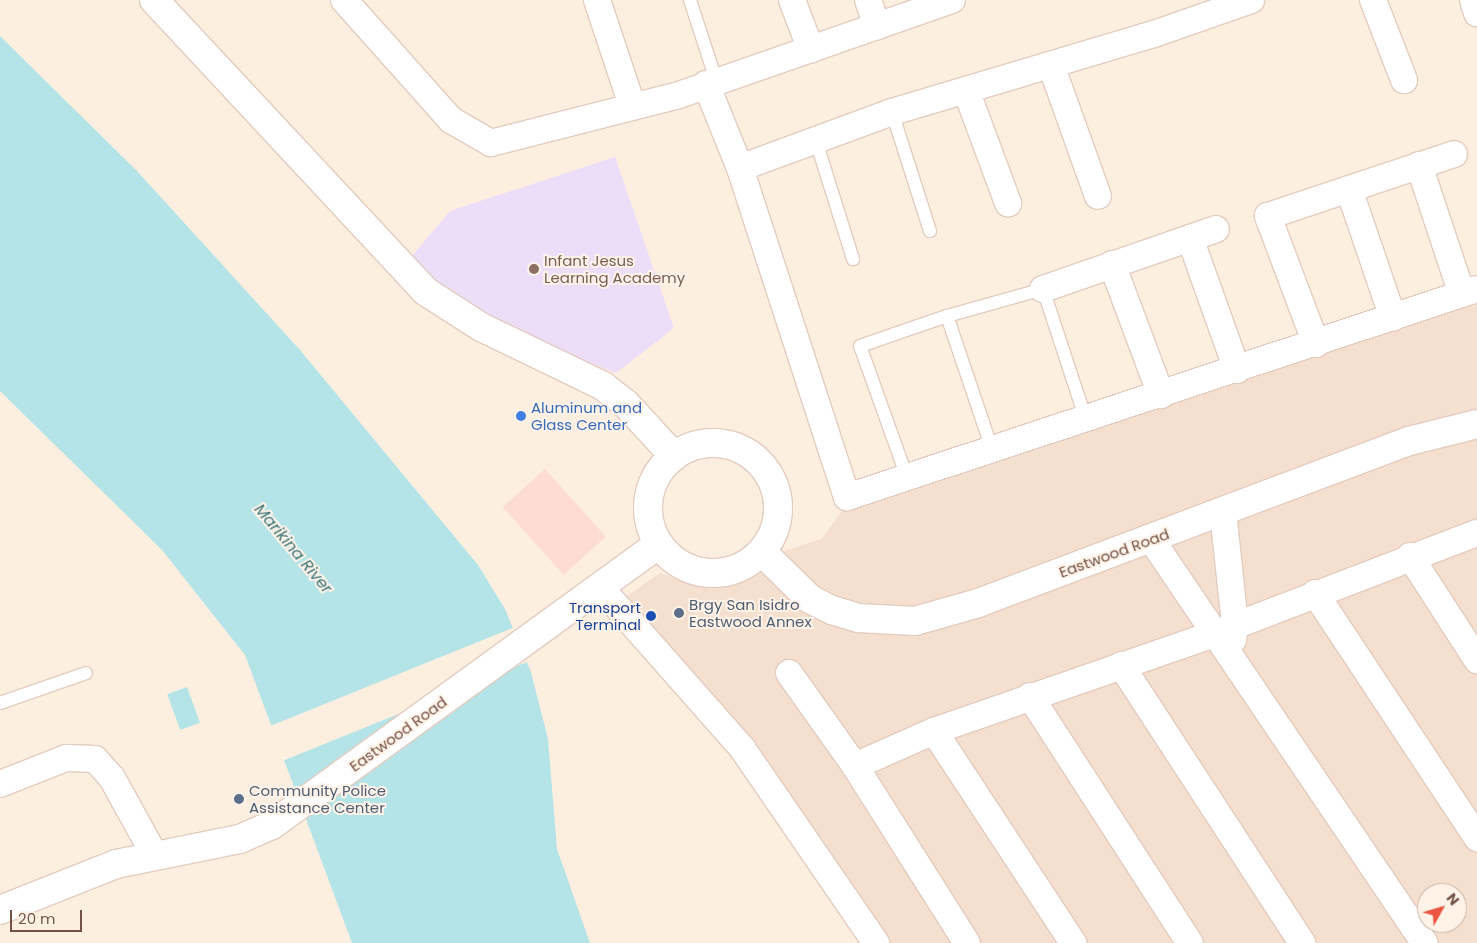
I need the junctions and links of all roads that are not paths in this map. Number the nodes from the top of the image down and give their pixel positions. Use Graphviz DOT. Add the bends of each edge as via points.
graph roads {
  1 [pos="154,0"];
  2 [pos="344,0"];
  3 [pos="597,0"];
  4 [pos="690,0"];
  5 [pos="792,0"];
  6 [pos="868,0"];
  7 [pos="1251,0"];
  8 [pos="1373,0"];
  9 [pos="948,1"];
  10 [pos="877,26"];
  11 [pos="811,50"];
  12 [pos="1051,64"];
  13 [pos="1404,80"];
  14 [pos="711,82"];
  15 [pos="966,90"];
  16 [pos="632,105"];
  17 [pos="892,112"];
  18 [pos="816,140"];
  19 [pos="1454,154"];
  20 [pos="1419,166"];
  21 [pos="740,168"];
  22 [pos="1349,189"];
  23 [pos="1098,196"];
  24 [pos="1008,203"];
  25 [pos="1216,229"];
  26 [pos="930,231"];
  27 [pos="1190,238"];
  28 [pos="853,259"];
  29 [pos="1112,264"];
  30 [pos="1042,289"];
  31 [pos="1470,292"];
  32 [pos="947,316"];
  33 [pos="1393,318"];
  34 [pos="1316,344"];
  35 [pos="1237,370"];
  36 [pos="1161,395"];
  37 [pos="1086,420"];
  38 [pos="1477,424"];
  39 [pos="993,452"];
  40 [pos="674,456"];
  41 [pos="908,480"];
  42 [pos="1223,512"];
  43 [pos="1477,533"];
  44 [pos="1151,540"];
  45 [pos="659,544"];
  46 [pos="762,552"];
  47 [pos="1410,556"];
  48 [pos="600,587"];
  49 [pos="1315,593"];
  50 [pos="1235,624"];
  51 [pos="1211,635"];
  52 [pos="1231,656"];
  53 [pos="1477,660"];
  54 [pos="1121,665"];
  55 [pos="86,673"];
  56 [pos="789,673"];
  57 [pos="1030,696"];
  58 [pos="0,703"];
  59 [pos="934,731"];
  60 [pos="855,766"];
  61 [pos="0,784"];
  62 [pos="1477,838"];
  63 [pos="155,856"];
  64 [pos="0,910"];
  65 [pos="876,943"];
  66 [pos="967,943"];
  67 [pos="1073,943"];
  68 [pos="1190,943"];
  69 [pos="1302,943"];
  70 [pos="1425,943"];
  1 -- 40 [label="main road" via="425,290 481,327 603,386 626,404"];
  2 -- 16 [label="street" via="451,120 491,143"];
  3 -- 16 [label="street"];
  4 -- 14 [label="lane"];
  5 -- 11 [label="street"];
  6 -- 10 [label="street"];
  7 -- 12 [label="street"];
  8 -- 13 [label="street"];
  9 -- 10 [label="street"];
  10 -- 11 [label="street"];
  11 -- 14 [label="street"];
  12 -- 15 [label="street"];
  12 -- 23 [label="street"];
  14 -- 16 [label="street"];
  14 -- 21 [label="street"];
  15 -- 17 [label="street"];
  15 -- 24 [label="street"];
  17 -- 18 [label="street"];
  17 -- 26 [label="lane"];
  18 -- 21 [label="street"];
  18 -- 28 [label="lane"];
  19 -- 20 [label="street"];
  20 -- 22 [label="street"];
  20 -- 31 [label="street"];
  21 -- 41 [label="street" via="847,498"];
  22 -- 33 [label="street"];
  22 -- 34 [label="street" via="1268,216"];
  25 -- 27 [label="street"];
  27 -- 29 [label="street"];
  27 -- 35 [label="street"];
  29 -- 30 [label="street"];
  29 -- 36 [label="street"];
  30 -- 32 [label="lane"];
  30 -- 37 [label="lane"];
  31 -- 33 [label="street"];
  32 -- 39 [label="lane"];
  32 -- 41 [label="lane" via="860,346"];
  33 -- 34 [label="street"];
  34 -- 35 [label="street"];
  35 -- 36 [label="street"];
  36 -- 37 [label="street"];
  37 -- 39 [label="street"];
  38 -- 42 [label="main road, Eastwood Road" via="1431,433"];
  39 -- 41 [label="street"];
  40 -- 45 [label="main road" via="654,482 649,497 648,513"];
  40 -- 46 [label="main road" via="704,443 721,444 752,456 764,467 773,482 778,514"];
  42 -- 44 [label="main road, Eastwood Road"];
  42 -- 50 [label="street"];
  43 -- 47 [label="street"];
  44 -- 46 [label="main road, Eastwood Road" via="942,615 889,622 832,610 810,599"];
  44 -- 51 [label="street"];
  45 -- 46 [label="main road" via="686,567 704,573 740,568"];
  45 -- 48 [label="main road, Eastwood Road"];
  47 -- 49 [label="street"];
  47 -- 53 [label="street"];
  48 -- 63 [label="main road, Eastwood Road" via="286,816 240,839"];
  48 -- 65 [label="street" via="742,748"];
  49 -- 50 [label="street"];
  49 -- 62 [label="street"];
  50 -- 51 [label="street"];
  50 -- 52 [label="street"];
  51 -- 52 [label="street"];
  51 -- 54 [label="street"];
  52 -- 70 [label="street"];
  54 -- 57 [label="street"];
  54 -- 69 [label="street"];
  55 -- 58 [label="lane"];
  56 -- 60 [label="street"];
  57 -- 59 [label="street"];
  57 -- 68 [label="street"];
  59 -- 60 [label="street"];
  59 -- 67 [label="street"];
  60 -- 66 [label="street"];
  61 -- 63 [label="street" via="66,758 95,759 112,778"];
  63 -- 64 [label="main road, Eastwood Road" via="84,875"];
}
